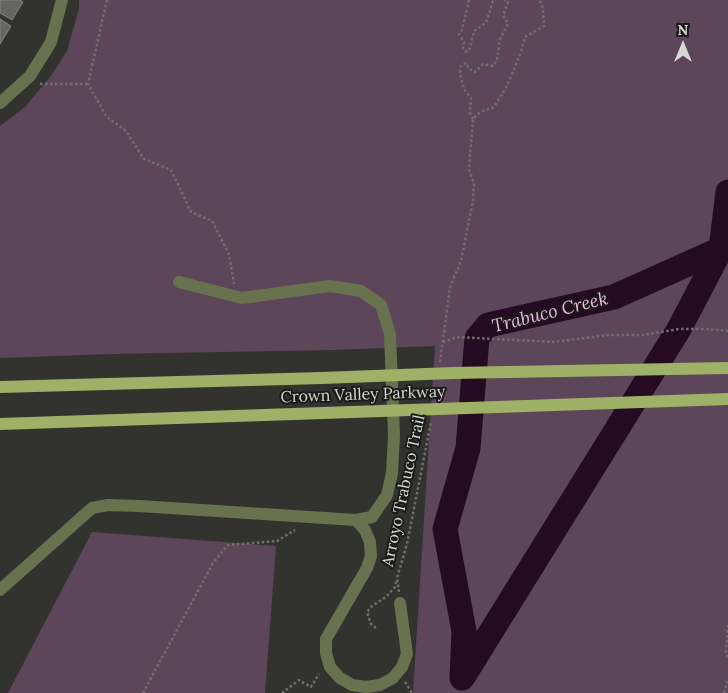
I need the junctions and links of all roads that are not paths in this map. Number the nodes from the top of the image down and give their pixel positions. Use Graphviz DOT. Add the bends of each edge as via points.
graph roads {
  1 [pos="62,0"];
  2 [pos="0,103"];
  3 [pos="178,282"];
  4 [pos="728,368"];
  5 [pos="0,387"];
  6 [pos="728,400"];
  7 [pos="0,424"];
  8 [pos="356,520"];
  9 [pos="0,590"];
  10 [pos="400,603"];
  1 -- 2 [label="street" via="51,42 30,76"];
  3 -- 8 [label="street" via="242,298 330,286 361,291 381,305 390,334 394,435 392,473 387,495 372,517"];
  4 -- 5 [label="main road, Crown Valley Parkway, bridge"];
  6 -- 7 [label="main road, Crown Valley Parkway, bridge"];
  8 -- 9 [label="street" via="139,506 92,508"];
  8 -- 10 [label="street" via="365,530 371,556 326,639 330,667 340,678 352,685 380,685 393,678 402,667 408,654"];
}
